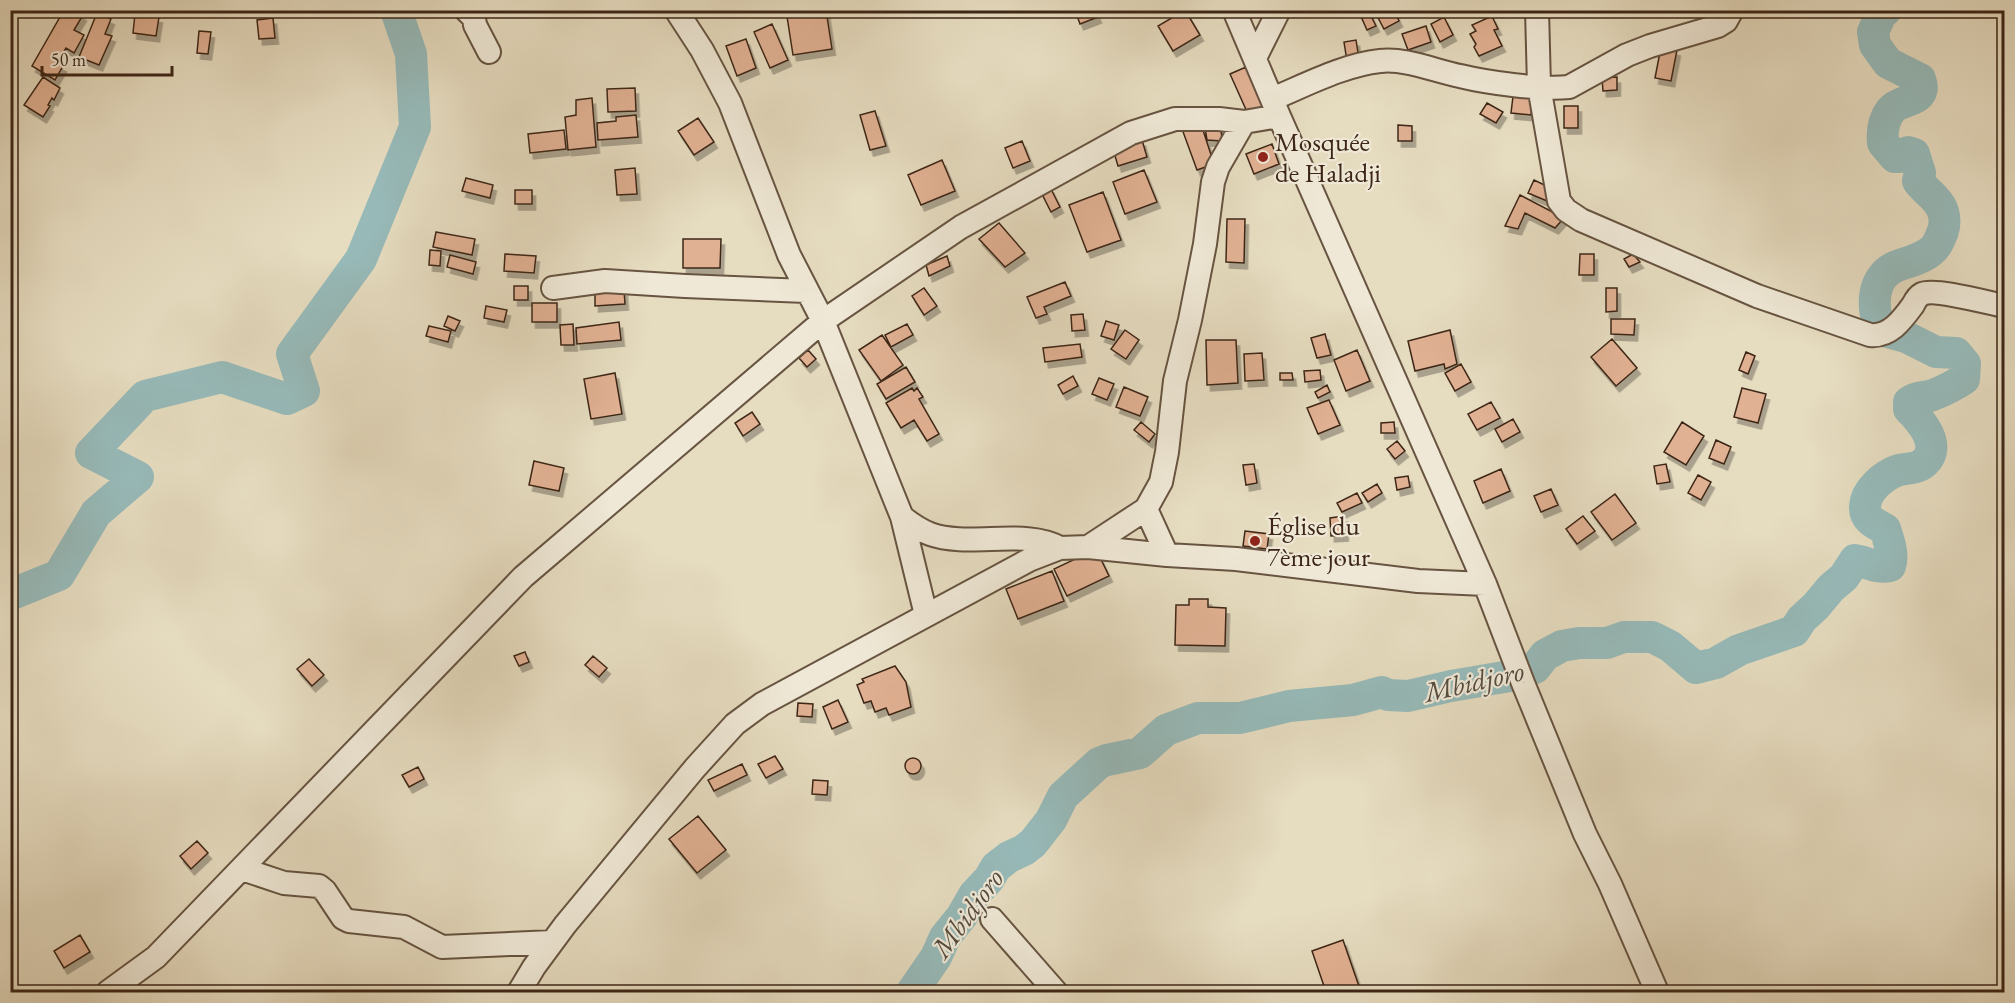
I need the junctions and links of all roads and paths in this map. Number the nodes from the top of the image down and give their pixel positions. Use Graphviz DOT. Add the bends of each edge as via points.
graph roads {
  1 [pos="466,10"];
  2 [pos="676,10"];
  3 [pos="1234,10"];
  4 [pos="1537,10"];
  5 [pos="1732,10"];
  6 [pos="1282,12"];
  7 [pos="489,52"];
  8 [pos="1255,58"];
  9 [pos="1539,86"];
  10 [pos="1276,108"];
  11 [pos="1244,122"];
  12 [pos="553,288"];
  13 [pos="806,291"];
  14 [pos="2004,306"];
  15 [pos="822,321"];
  16 [pos="1146,509"];
  17 [pos="902,517"];
  18 [pos="1088,547"];
  19 [pos="1060,548"];
  20 [pos="1167,555"];
  21 [pos="1485,584"];
  22 [pos="926,615"];
  23 [pos="242,869"];
  24 [pos="992,919"];
  25 [pos="552,942"];
  26 [pos="108,993"];
  27 [pos="519,993"];
  28 [pos="1056,993"];
  29 [pos="1657,993"];
  1 -- 7 [label="street" via="474,18"];
  2 -- 13 [label="street" via="730,103"];
  3 -- 8 [label="street"];
  4 -- 9 [label="street"];
  5 -- 9 [label="street" via="1718,26 1627,55 1569,87"];
  6 -- 8 [label="street"];
  8 -- 10 [label="street"];
  9 -- 10 [label="street" via="1462,77 1380,61 1351,67"];
  9 -- 14 [label="street" via="1559,201 1581,220 1757,296 1870,335 1888,331 1926,293"];
  10 -- 11 [label="street"];
  10 -- 21 [label="street"];
  11 -- 15 [label="street" via="1175,119 1131,133 962,227"];
  11 -- 16 [label="street" via="1213,182 1205,244 1174,381 1161,483"];
  12 -- 13 [label="street" via="605,281"];
  13 -- 15 [label="street"];
  15 -- 17 [label="street"];
  15 -- 23 [label="street" via="523,577"];
  16 -- 18 [label="street"];
  16 -- 20 [label="street"];
  17 -- 19 [label="street" via="932,535 1041,541"];
  17 -- 22 [label="street"];
  18 -- 19 [label="street"];
  18 -- 20 [label="street"];
  19 -- 22 [label="street"];
  20 -- 21 [label="street"];
  21 -- 29 [label="street" via="1585,834"];
  22 -- 25 [label="street" via="762,704 735,724"];
  23 -- 25 [label="street" via="284,883 319,886 343,918 405,927 439,946"];
  23 -- 26 [label="street" via="156,957"];
  24 -- 28 [label="street"];
  25 -- 27 [label="street"];
}
